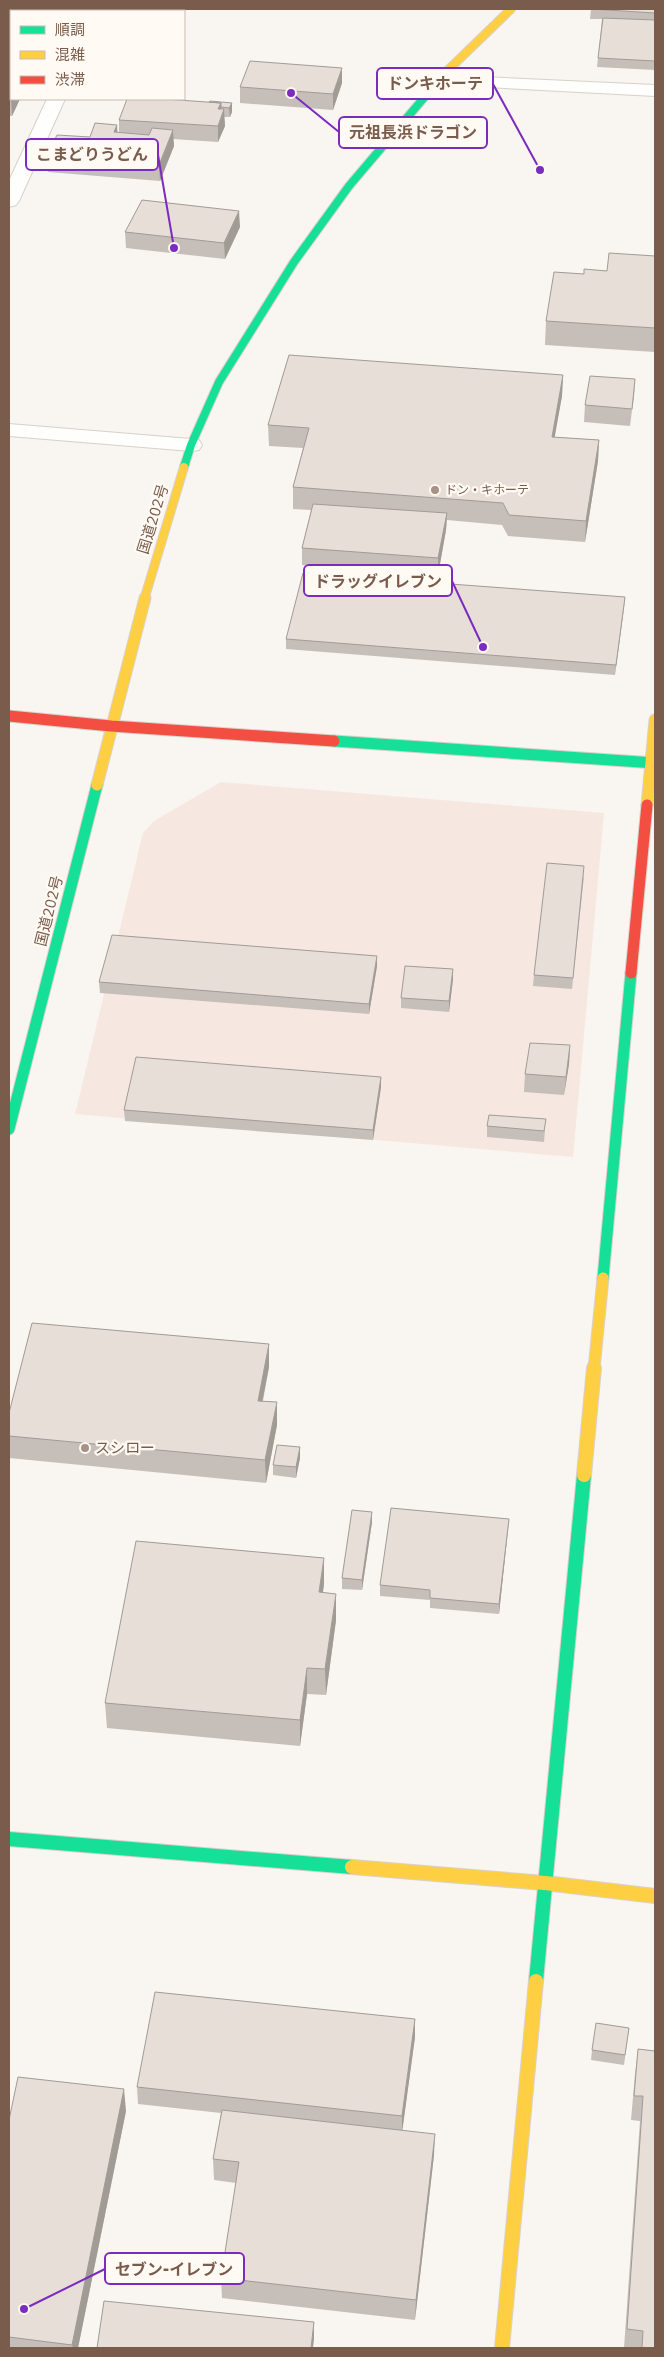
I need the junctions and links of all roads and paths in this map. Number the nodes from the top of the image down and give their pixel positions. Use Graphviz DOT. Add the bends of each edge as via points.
graph roads {
  1 [pos="511,9"];
  2 [pos="437,80"];
  3 [pos="655,91"];
  4 [pos="56,100"];
  5 [pos="9,201"];
  6 [pos="9,430"];
  7 [pos="191,445"];
  8 [pos="9,716"];
  9 [pos="655,720"];
  10 [pos="111,726"];
  11 [pos="653,763"];
  12 [pos="9,1129"];
  13 [pos="9,1839"];
  14 [pos="545,1883"];
  15 [pos="655,1896"];
  16 [pos="502,2348"];
  1 -- 2 [label="main road, 国道202号"];
  2 -- 3 [label="street"];
  2 -- 7 [label="main road, 国道202号" via="350,186 294,262 219,382"];
  4 -- 5 [label="street"];
  6 -- 7 [label="street"];
  7 -- 10 [label="main road, 国道202号" via="147,589"];
  8 -- 10 [label="main road"];
  9 -- 11 [label="main road"];
  10 -- 11 [label="main road"];
  10 -- 12 [label="main road, 国道202号"];
  11 -- 14 [label="main road"];
  13 -- 14 [label="main road"];
  14 -- 15 [label="main road"];
  14 -- 16 [label="main road"];
}
